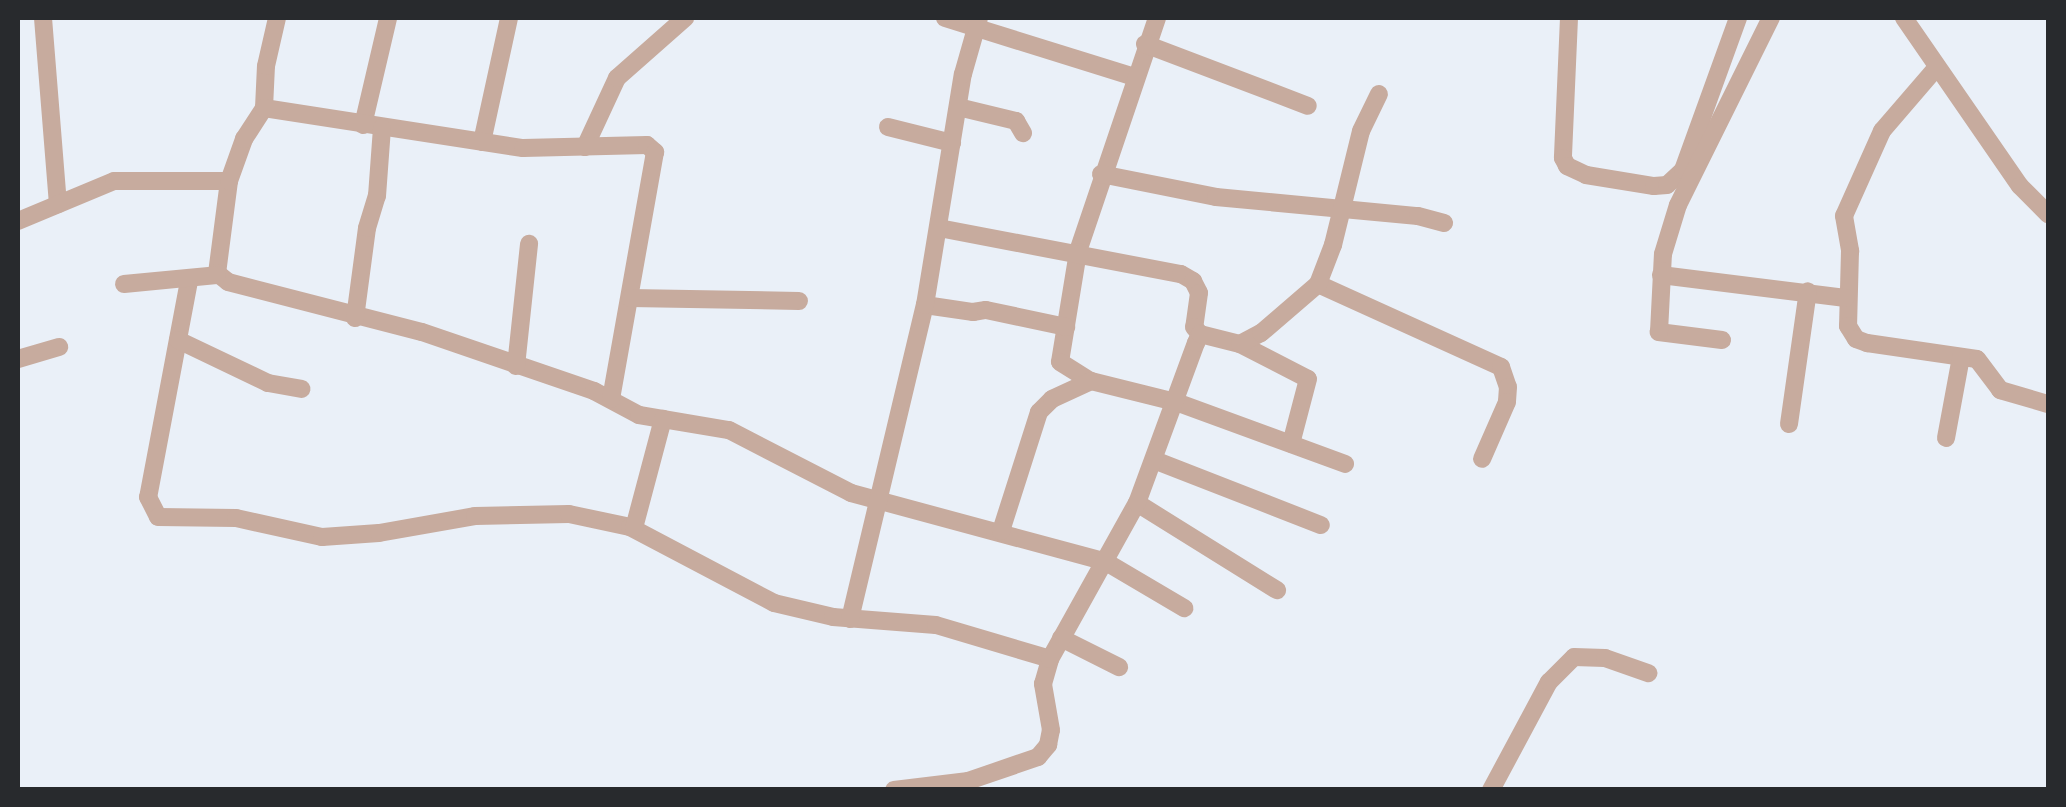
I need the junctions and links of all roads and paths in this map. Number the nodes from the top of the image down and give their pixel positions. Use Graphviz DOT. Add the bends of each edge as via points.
graph roads {
  1 [pos="42,18"];
  2 [pos="277,18"];
  3 [pos="388,18"];
  4 [pos="509,18"];
  5 [pos="685,18"];
  6 [pos="945,18"];
  7 [pos="1157,18"];
  8 [pos="1570,18"];
  9 [pos="1738,18"];
  10 [pos="1771,18"];
  11 [pos="1904,18"];
  12 [pos="978,22"];
  13 [pos="1144,44"];
  14 [pos="1937,67"];
  15 [pos="1134,77"];
  16 [pos="1379,94"];
  17 [pos="1308,106"];
  18 [pos="958,107"];
  19 [pos="264,108"];
  20 [pos="372,126"];
  21 [pos="888,127"];
  22 [pos="1023,134"];
  23 [pos="482,142"];
  24 [pos="952,143"];
  25 [pos="586,147"];
  26 [pos="1101,174"];
  27 [pos="230,181"];
  28 [pos="58,204"];
  29 [pos="1340,208"];
  30 [pos="2048,214"];
  31 [pos="18,222"];
  32 [pos="1444,224"];
  33 [pos="939,228"];
  34 [pos="530,244"];
  35 [pos="1078,252"];
  36 [pos="217,275"];
  37 [pos="1661,276"];
  38 [pos="189,281"];
  39 [pos="124,284"];
  40 [pos="1318,284"];
  41 [pos="1808,291"];
  42 [pos="630,298"];
  43 [pos="1846,298"];
  44 [pos="799,301"];
  45 [pos="924,305"];
  46 [pos="355,318"];
  47 [pos="1066,327"];
  48 [pos="1200,334"];
  49 [pos="178,340"];
  50 [pos="1722,340"];
  51 [pos="1240,344"];
  52 [pos="59,347"];
  53 [pos="1961,357"];
  54 [pos="18,358"];
  55 [pos="516,366"];
  56 [pos="1090,381"];
  57 [pos="301,389"];
  58 [pos="610,399"];
  59 [pos="1176,402"];
  60 [pos="2048,404"];
  61 [pos="663,419"];
  62 [pos="1789,424"];
  63 [pos="1946,438"];
  64 [pos="1291,444"];
  65 [pos="1482,459"];
  66 [pos="1154,460"];
  67 [pos="1345,464"];
  68 [pos="879,503"];
  69 [pos="1137,503"];
  70 [pos="1321,525"];
  71 [pos="634,528"];
  72 [pos="1001,531"];
  73 [pos="1106,562"];
  74 [pos="1278,590"];
  75 [pos="1184,608"];
  76 [pos="850,619"];
  77 [pos="1062,638"];
  78 [pos="1050,659"];
  79 [pos="1119,667"];
  80 [pos="1648,674"];
  81 [pos="974,785"];
  82 [pos="894,790"];
  83 [pos="1491,790"];
  1 -- 28 [label="street"];
  2 -- 19 [label="street"];
  3 -- 20 [label="street"];
  4 -- 23 [label="street"];
  5 -- 25 [label="street" via="617,78"];
  6 -- 12 [label="street"];
  7 -- 13 [label="street"];
  8 -- 9 [label="street" via="1567,166 1654,186 1683,170"];
  10 -- 37 [label="street" via="1678,205"];
  11 -- 14 [label="street"];
  12 -- 15 [label="street"];
  12 -- 18 [label="street"];
  13 -- 15 [label="street"];
  13 -- 17 [label="street"];
  14 -- 30 [label="street" via="2020,186"];
  14 -- 43 [label="street" via="1868,154 1844,216 1850,251"];
  15 -- 26 [label="street"];
  16 -- 29 [label="street" via="1355,128"];
  18 -- 22 [label="street" via="1016,121"];
  18 -- 24 [label="street"];
  19 -- 20 [label="street"];
  19 -- 27 [label="street" via="244,139"];
  20 -- 23 [label="street"];
  20 -- 46 [label="street" via="378,196"];
  21 -- 24 [label="street"];
  23 -- 25 [label="street"];
  24 -- 33 [label="street"];
  25 -- 42 [label="street" via="630,143 654,152"];
  26 -- 29 [label="street" via="1216,198"];
  26 -- 35 [label="street"];
  27 -- 28 [label="street" via="114,181"];
  27 -- 36 [label="street"];
  28 -- 31 [label="street"];
  29 -- 32 [label="street"];
  29 -- 40 [label="street"];
  33 -- 35 [label="street"];
  33 -- 45 [label="street"];
  34 -- 55 [label="street"];
  35 -- 47 [label="street"];
  35 -- 48 [label="street" via="1193,281 1199,293 1194,327"];
  36 -- 38 [label="street"];
  36 -- 46 [label="street"];
  37 -- 41 [label="street"];
  37 -- 50 [label="street" via="1659,332"];
  38 -- 39 [label="street"];
  38 -- 49 [label="street"];
  40 -- 51 [label="street"];
  40 -- 65 [label="street" via="1501,368 1507,402"];
  41 -- 43 [label="street"];
  41 -- 62 [label="street"];
  42 -- 44 [label="street"];
  42 -- 58 [label="street"];
  43 -- 53 [label="street" via="1845,316 1856,338"];
  45 -- 47 [label="street"];
  45 -- 68 [label="street"];
  46 -- 55 [label="street" via="422,332"];
  47 -- 56 [label="street" via="1060,362"];
  48 -- 51 [label="street"];
  48 -- 59 [label="street"];
  49 -- 57 [label="street" via="268,382"];
  49 -- 71 [label="street" via="148,498 158,517 236,518 322,536 476,516 569,514"];
  51 -- 64 [label="street" via="1308,379"];
  52 -- 54 [label="street"];
  53 -- 60 [label="street" via="1977,359 2000,390"];
  53 -- 63 [label="street"];
  55 -- 58 [label="street"];
  56 -- 59 [label="street"];
  56 -- 72 [label="street" via="1039,412"];
  58 -- 61 [label="street"];
  59 -- 64 [label="street"];
  59 -- 66 [label="street"];
  61 -- 68 [label="street" via="729,430"];
  61 -- 71 [label="street"];
  64 -- 67 [label="street"];
  66 -- 69 [label="street"];
  66 -- 70 [label="street"];
  68 -- 72 [label="street"];
  68 -- 76 [label="street"];
  69 -- 73 [label="street"];
  69 -- 74 [label="street"];
  71 -- 76 [label="street" via="774,603"];
  72 -- 73 [label="street"];
  73 -- 75 [label="street"];
  73 -- 77 [label="street"];
  76 -- 78 [label="street" via="936,625"];
  77 -- 78 [label="street"];
  77 -- 79 [label="street"];
  78 -- 81 [label="street" via="1043,684 1048,745"];
  80 -- 83 [label="street" via="1605,658 1574,657 1549,682"];
  81 -- 82 [label="street"];
}
